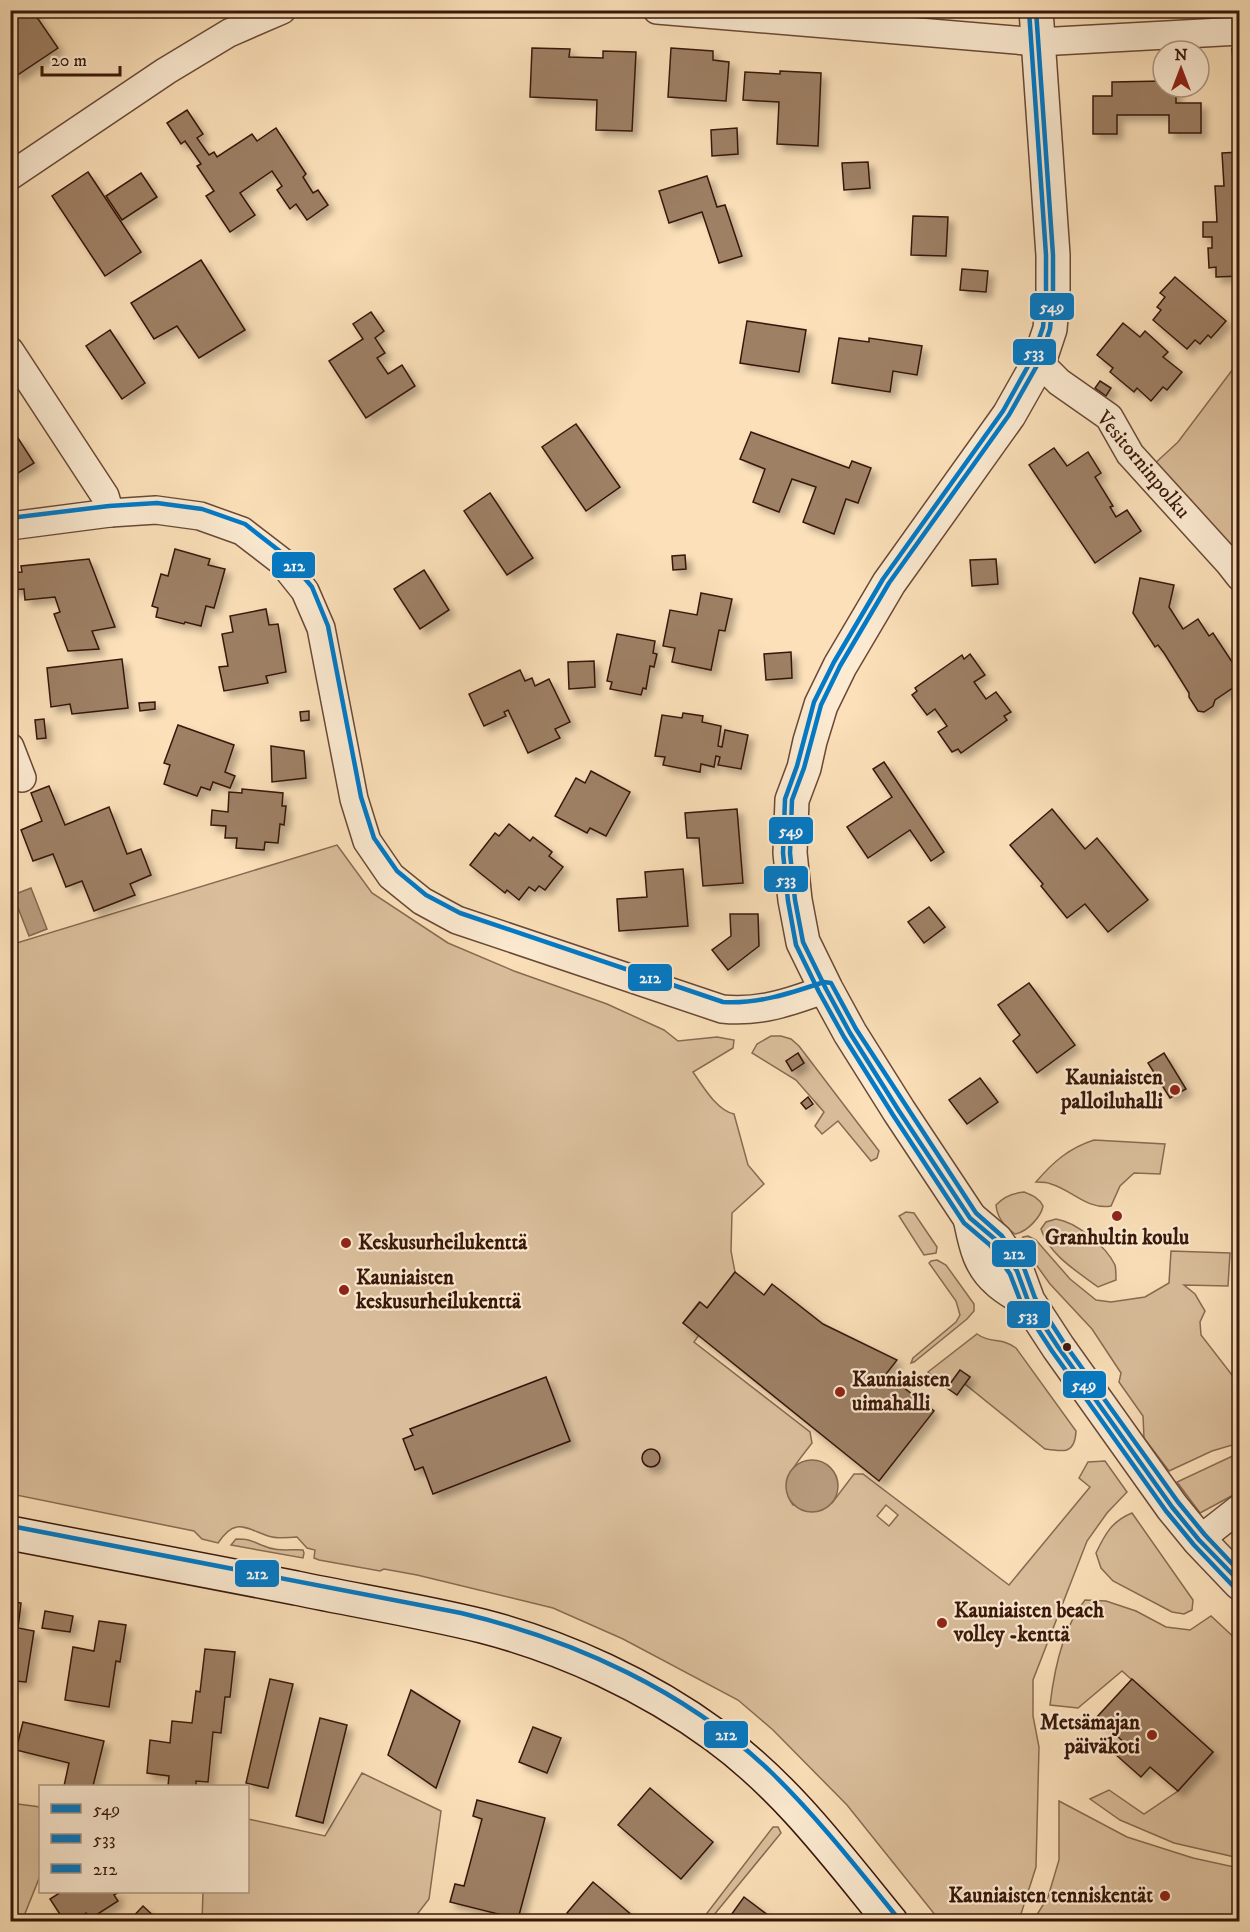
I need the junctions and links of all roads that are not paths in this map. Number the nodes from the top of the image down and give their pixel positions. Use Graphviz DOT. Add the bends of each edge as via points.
graph roads {
  1 [pos="282,10"];
  2 [pos="657,10"];
  3 [pos="1037,26"];
  4 [pos="1239,31"];
  5 [pos="10,176"];
  6 [pos="10,351"];
  7 [pos="1039,362"];
  8 [pos="110,513"];
  9 [pos="10,526"];
  10 [pos="1239,577"];
  11 [pos="10,747"];
  12 [pos="22,778"];
  13 [pos="826,989"];
  14 [pos="1239,1508"];
  15 [pos="10,1533"];
  16 [pos="1199,1540"];
  17 [pos="1239,1583"];
  18 [pos="891,1922"];
  1 -- 5 [label="street" via="229,33"];
  2 -- 3 [label="street"];
  3 -- 4 [label="street"];
  3 -- 7 [label="street" via="1053,255 1050,329"];
  6 -- 8 [label="street" via="105,496"];
  7 -- 10 [label="street, Vesitorninpolku" via="1059,382 1109,417 1130,454"];
  7 -- 13 [label="street" via="1009,415 889,584 821,705 804,768 810,895"];
  8 -- 9 [label="street"];
  8 -- 13 [label="street" via="167,511 200,516 242,531 280,561 305,591 321,628 354,799 368,841 391,876 422,901 457,920 722,1009 762,1009"];
  11 -- 12 [label="street"];
  13 -- 16 [label="street" via="850,1033 970,1218 996,1240 1058,1347"];
  14 -- 16 [label="street"];
  15 -- 18 [label="street" via="483,1626 532,1641 624,1680 716,1736 761,1772 807,1819"];
  16 -- 17 [label="street"];
}
